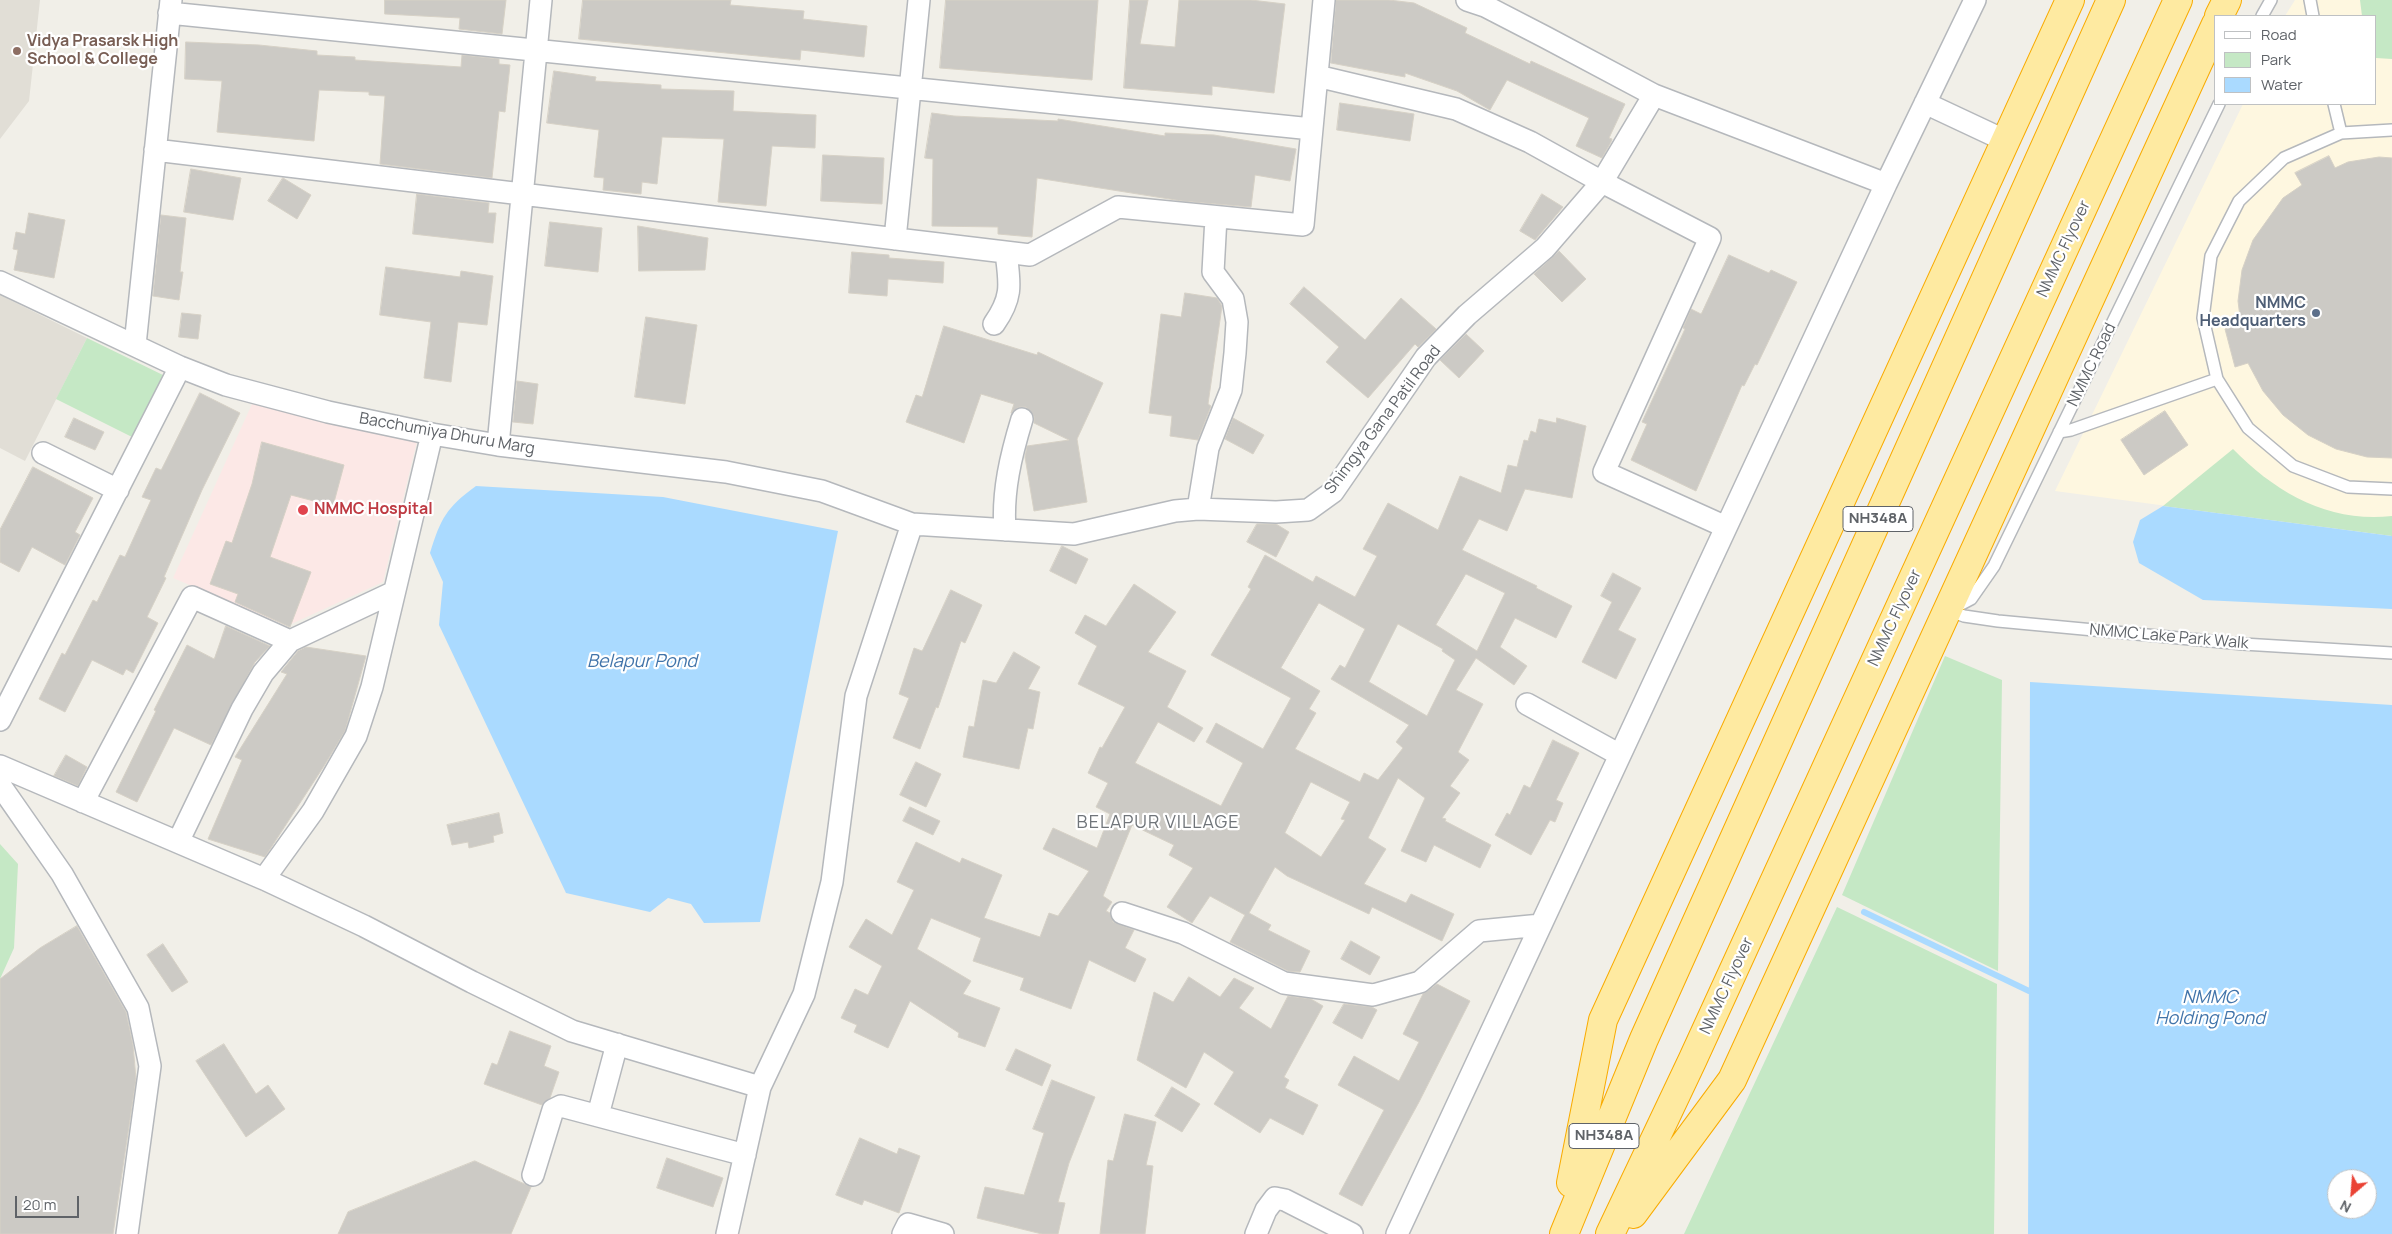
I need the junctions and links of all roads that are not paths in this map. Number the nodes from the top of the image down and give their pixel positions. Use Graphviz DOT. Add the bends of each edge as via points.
graph roads {
  1 [pos="540,0"];
  2 [pos="919,0"];
  3 [pos="1324,0"];
  4 [pos="1466,0"];
  5 [pos="1975,0"];
  6 [pos="2070,0"];
  7 [pos="2111,0"];
  8 [pos="2178,0"];
  9 [pos="2227,0"];
  10 [pos="2271,0"];
  11 [pos="2310,0"];
  12 [pos="170,7"];
  13 [pos="2220,15"];
  14 [pos="2263,15"];
  15 [pos="2313,15"];
  16 [pos="2214,28"];
  17 [pos="536,51"];
  18 [pos="1317,76"];
  19 [pos="910,88"];
  20 [pos="1654,95"];
  21 [pos="1925,103"];
  22 [pos="2219,105"];
  23 [pos="2334,105"];
  24 [pos="1312,129"];
  25 [pos="2392,130"];
  26 [pos="2342,134"];
  27 [pos="2006,141"];
  28 [pos="155,150"];
  29 [pos="1602,182"];
  30 [pos="1886,184"];
  31 [pos="522,194"];
  32 [pos="1216,216"];
  33 [pos="895,239"];
  34 [pos="1006,253"];
  35 [pos="0,282"];
  36 [pos="994,324"];
  37 [pos="135,346"];
  38 [pos="180,367"];
  39 [pos="2217,378"];
  40 [pos="1022,419"];
  41 [pos="2059,432"];
  42 [pos="432,434"];
  43 [pos="498,445"];
  44 [pos="43,453"];
  45 [pos="2392,489"];
  46 [pos="118,490"];
  47 [pos="1198,509"];
  48 [pos="912,524"];
  49 [pos="1726,528"];
  50 [pos="1005,530"];
  51 [pos="394,592"];
  52 [pos="1947,610"];
  53 [pos="290,641"];
  54 [pos="2392,653"];
  55 [pos="1527,704"];
  56 [pos="0,720"];
  57 [pos="1620,755"];
  58 [pos="0,766"];
  59 [pos="0,785"];
  60 [pos="83,802"];
  61 [pos="178,842"];
  62 [pos="264,879"];
  63 [pos="1122,913"];
  64 [pos="1541,925"];
  65 [pos="617,1044"];
  66 [pos="760,1087"];
  67 [pos="598,1115"];
  68 [pos="745,1155"];
  69 [pos="533,1175"];
  70 [pos="127,1234"];
  71 [pos="727,1234"];
  72 [pos="903,1234"];
  73 [pos="943,1234"];
  74 [pos="1256,1234"];
  75 [pos="1352,1234"];
  76 [pos="1397,1234"];
  77 [pos="1562,1234"];
  78 [pos="1610,1234"];
  79 [pos="1618,1234"];
  1 -- 17 [label="street"];
  2 -- 19 [label="street"];
  3 -- 18 [label="street"];
  4 -- 20 [label="street" via="1537,32"];
  5 -- 21 [label="street"];
  6 -- 27 [label="highway"];
  7 -- 77 [label="highway, NH348A" via="1644,1039"];
  8 -- 78 [label="highway, NMMC Flyover / NH348A"];
  9 -- 13 [label="highway"];
  10 -- 14 [label="lane"];
  11 -- 15 [label="lane"];
  12 -- 17 [label="street"];
  12 -- 28 [label="street"];
  16 -- 52 [label="highway"];
  17 -- 19 [label="street"];
  17 -- 31 [label="street"];
  18 -- 24 [label="street"];
  18 -- 29 [label="street" via="1456,109 1530,142"];
  19 -- 24 [label="street"];
  19 -- 33 [label="street"];
  20 -- 29 [label="street, Shimgya Gana Patil Road"];
  20 -- 30 [label="street"];
  21 -- 27 [label="street"];
  21 -- 30 [label="street"];
  22 -- 41 [label="lane, NMMC Road"];
  23 -- 26 [label="lane"];
  24 -- 32 [label="street" via="1303,225"];
  25 -- 26 [label="lane"];
  26 -- 39 [label="lane" via="2284,158 2239,200 2214,248 2210,256 2203,318"];
  27 -- 77 [label="highway" via="1603,1020"];
  28 -- 31 [label="street"];
  28 -- 37 [label="street"];
  29 -- 47 [label="street, Shimgya Gana Patil Road" via="1545,248 1467,316 1426,357 1333,492 1308,510"];
  29 -- 49 [label="street" via="1710,238 1604,472"];
  30 -- 49 [label="street"];
  31 -- 33 [label="street"];
  31 -- 43 [label="street"];
  32 -- 34 [label="street" via="1118,207 1030,255"];
  32 -- 47 [label="street" via="1213,272 1233,299 1237,322 1231,390 1208,448"];
  33 -- 34 [label="street"];
  34 -- 36 [label="street" via="1009,274 1006,306"];
  35 -- 37 [label="street, Bacchumiya Dhuru Marg"];
  37 -- 38 [label="street, Bacchumiya Dhuru Marg"];
  38 -- 42 [label="street, Bacchumiya Dhuru Marg" via="235,388"];
  38 -- 46 [label="street"];
  39 -- 41 [label="lane"];
  39 -- 45 [label="lane" via="2248,428 2293,466 2348,487"];
  40 -- 50 [label="street" via="1003,502"];
  41 -- 52 [label="lane, NMMC Road" via="1984,582 1971,599"];
  42 -- 43 [label="street, Bacchumiya Dhuru Marg"];
  42 -- 51 [label="street"];
  43 -- 48 [label="street, Bacchumiya Dhuru Marg" via="726,472 822,490"];
  44 -- 46 [label="street"];
  46 -- 56 [label="street"];
  47 -- 50 [label="street, Shimgya Gana Patil Road" via="1175,511 1074,534"];
  48 -- 50 [label="street, Shimgya Gana Patil Road"];
  48 -- 66 [label="street" via="856,696 832,882 804,994"];
  49 -- 57 [label="street"];
  51 -- 53 [label="street"];
  51 -- 62 [label="street" via="372,687 356,736 313,811"];
  52 -- 54 [label="lane, NMMC Lake Park Walk" via="1964,616 2008,622 2242,644"];
  52 -- 79 [label="highway" via="1732,1080"];
  53 -- 60 [label="street" via="192,597"];
  53 -- 61 [label="street" via="263,673 242,709"];
  55 -- 57 [label="street"];
  57 -- 64 [label="street"];
  58 -- 60 [label="street"];
  59 -- 70 [label="street" via="62,874 138,1008 150,1066"];
  60 -- 61 [label="street"];
  61 -- 62 [label="street"];
  62 -- 65 [label="street" via="572,1031"];
  63 -- 64 [label="street" via="1183,933 1284,983 1373,995 1420,982 1479,931"];
  64 -- 76 [label="street"];
  65 -- 66 [label="street"];
  65 -- 67 [label="street"];
  66 -- 68 [label="street"];
  67 -- 68 [label="street"];
  67 -- 69 [label="street" via="561,1106 553,1110"];
  68 -- 71 [label="street"];
  72 -- 73 [label="street" via="908,1224"];
  74 -- 75 [label="street" via="1275,1198"];
}
